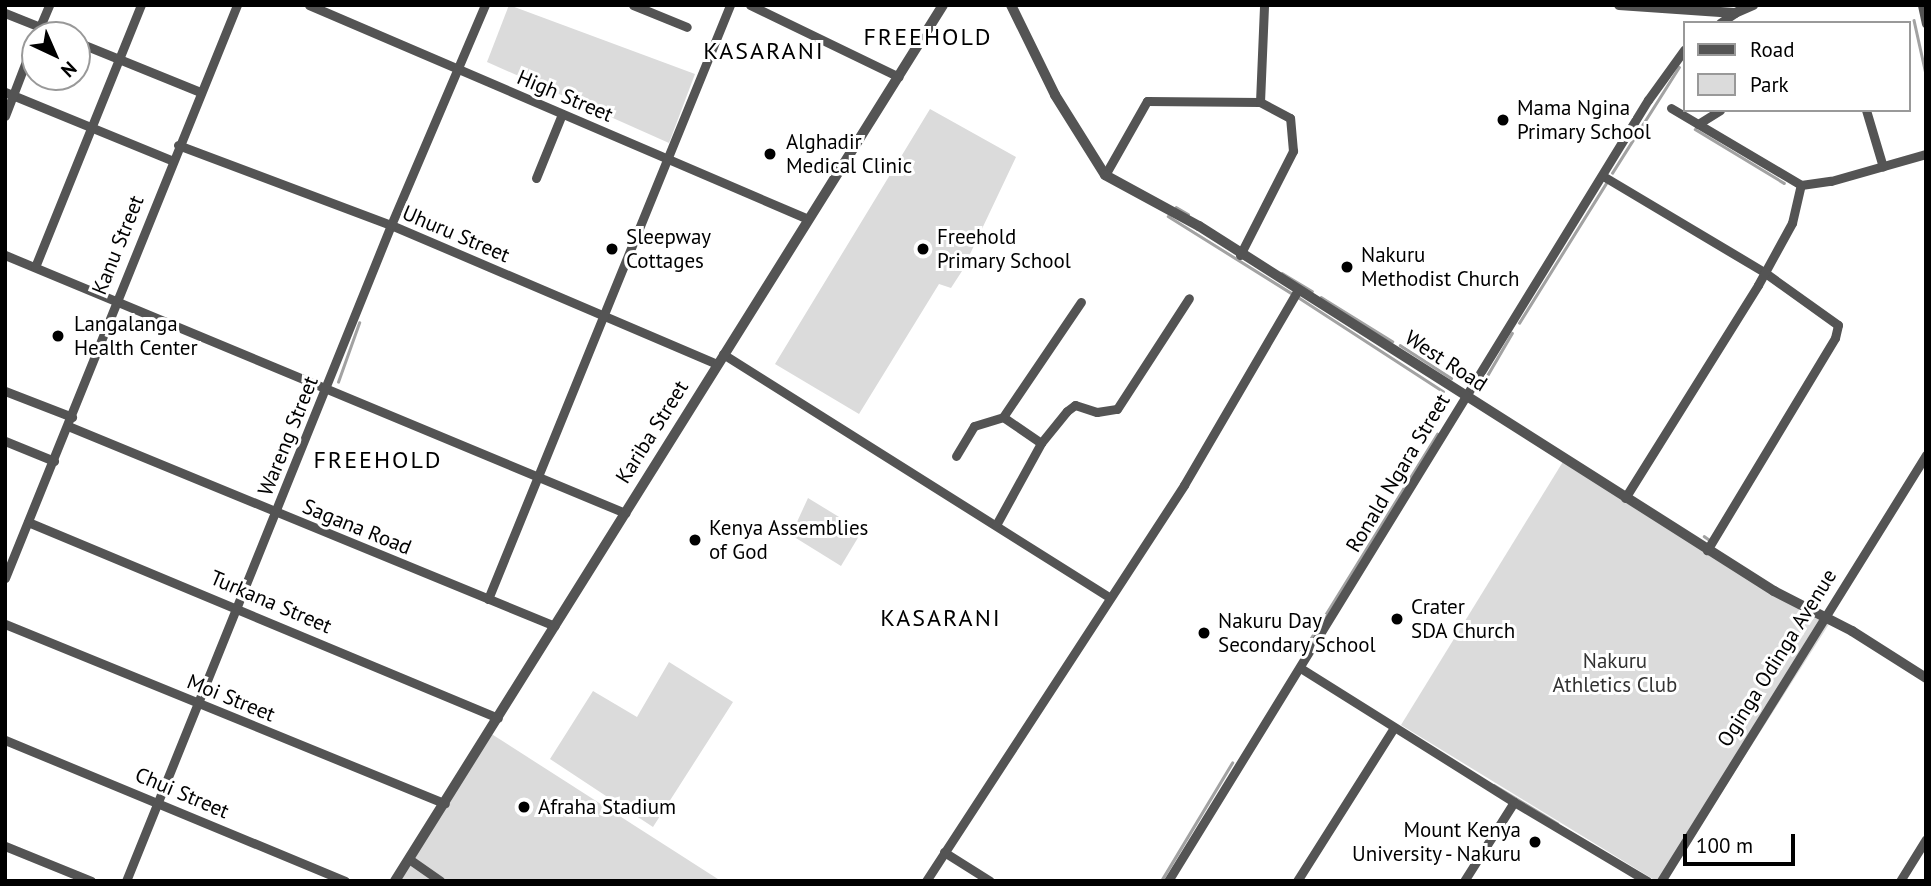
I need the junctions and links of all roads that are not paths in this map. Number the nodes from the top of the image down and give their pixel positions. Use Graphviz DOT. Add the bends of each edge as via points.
graph roads {
  1 [pos="141,5"];
  2 [pos="237,5"];
  3 [pos="309,5"];
  4 [pos="485,5"];
  5 [pos="633,5"];
  6 [pos="730,5"];
  7 [pos="750,5"];
  8 [pos="943,5"];
  9 [pos="1264,5"];
  10 [pos="1619,5"];
  11 [pos="1753,5"];
  12 [pos="1011,7"];
  13 [pos="1924,10"];
  14 [pos="5,13"];
  15 [pos="1735,13"];
  16 [pos="1723,21"];
  17 [pos="21,23"];
  18 [pos="1926,24"];
  19 [pos="687,27"];
  20 [pos="91,48"];
  21 [pos="1682,53"];
  22 [pos="119,59"];
  23 [pos="21,67"];
  24 [pos="460,70"];
  25 [pos="899,77"];
  26 [pos="200,92"];
  27 [pos="9,93"];
  28 [pos="1260,102"];
  29 [pos="1671,108"];
  30 [pos="1717,112"];
  31 [pos="1867,112"];
  32 [pos="562,114"];
  33 [pos="5,116"];
  34 [pos="1698,124"];
  35 [pos="93,129"];
  36 [pos="178,145"];
  37 [pos="1926,154"];
  38 [pos="668,156"];
  39 [pos="171,160"];
  40 [pos="1883,167"];
  41 [pos="1105,174"];
  42 [pos="1603,176"];
  43 [pos="536,178"];
  44 [pos="1801,185"];
  45 [pos="808,219"];
  46 [pos="391,225"];
  47 [pos="5,255"];
  48 [pos="1240,255"];
  49 [pos="35,267"];
  50 [pos="1764,272"];
  51 [pos="1298,290"];
  52 [pos="1189,298"];
  53 [pos="1082,302"];
  54 [pos="114,304"];
  55 [pos="604,315"];
  56 [pos="720,359"];
  57 [pos="5,391"];
  58 [pos="325,391"];
  59 [pos="1466,397"];
  60 [pos="1003,417"];
  61 [pos="70,422"];
  62 [pos="5,441"];
  63 [pos="1041,443"];
  64 [pos="1926,455"];
  65 [pos="956,456"];
  66 [pos="54,461"];
  67 [pos="540,477"];
  68 [pos="1625,498"];
  69 [pos="275,513"];
  70 [pos="625,513"];
  71 [pos="28,522"];
  72 [pos="996,525"];
  73 [pos="1707,550"];
  74 [pos="5,578"];
  75 [pos="1110,598"];
  76 [pos="488,599"];
  77 [pos="237,606"];
  78 [pos="1822,618"];
  79 [pos="5,624"];
  80 [pos="555,626"];
  81 [pos="1302,669"];
  82 [pos="1926,678"];
  83 [pos="198,703"];
  84 [pos="498,718"];
  85 [pos="1393,729"];
  86 [pos="5,740"];
  87 [pos="158,802"];
  88 [pos="1514,802"];
  89 [pos="445,804"];
  90 [pos="1926,839"];
  91 [pos="5,846"];
  92 [pos="944,852"];
  93 [pos="409,859"];
  94 [pos="91,881"];
  95 [pos="126,881"];
  96 [pos="345,881"];
  97 [pos="395,881"];
  98 [pos="440,881"];
  99 [pos="926,881"];
  100 [pos="990,881"];
  101 [pos="1168,881"];
  102 [pos="1297,881"];
  103 [pos="1464,881"];
  104 [pos="1647,881"];
  105 [pos="1661,881"];
  106 [pos="1900,881"];
  1 -- 22 [label="street"];
  2 -- 26 [label="street, Kanu Street"];
  3 -- 24 [label="street, High Street"];
  4 -- 24 [label="street, Wareng Street"];
  5 -- 19 [label="street"];
  6 -- 38 [label="street"];
  7 -- 25 [label="street"];
  8 -- 25 [label="street, Kariba Street"];
  9 -- 28 [label="street"];
  10 -- 15 [label="street"];
  11 -- 15 [label="street"];
  12 -- 41 [label="street, West Road" via="1055,95"];
  13 -- 18 [label="street"];
  14 -- 17 [label="street"];
  15 -- 16 [label="street"];
  20 -- 22 [label="street"];
  21 -- 42 [label="street, Ronald Ngara Street"];
  22 -- 26 [label="street"];
  22 -- 35 [label="street"];
  23 -- 27 [label="street"];
  24 -- 32 [label="street, High Street"];
  24 -- 46 [label="street, Wareng Street"];
  25 -- 45 [label="street, Kariba Street"];
  26 -- 36 [label="street, Kanu Street"];
  27 -- 33 [label="street"];
  27 -- 35 [label="street"];
  28 -- 41 [label="street" via="1147,101"];
  28 -- 48 [label="street" via="1288,115 1293,151"];
  29 -- 34 [label="street"];
  30 -- 34 [label="street"];
  31 -- 40 [label="street"];
  32 -- 38 [label="street, High Street"];
  32 -- 43 [label="street"];
  34 -- 44 [label="street"];
  35 -- 39 [label="street"];
  35 -- 49 [label="street"];
  36 -- 39 [label="street, Kanu Street"];
  36 -- 46 [label="street, Uhuru Street"];
  37 -- 40 [label="street"];
  38 -- 45 [label="street, High Street"];
  38 -- 55 [label="street"];
  39 -- 54 [label="street, Kanu Street"];
  40 -- 44 [label="street"];
  41 -- 48 [label="street, West Road"];
  42 -- 50 [label="street"];
  42 -- 59 [label="street, Ronald Ngara Street"];
  44 -- 50 [label="street" via="1792,223"];
  45 -- 56 [label="street, Kariba Street"];
  46 -- 55 [label="street, Uhuru Street"];
  46 -- 58 [label="street, Wareng Street"];
  47 -- 49 [label="street"];
  48 -- 51 [label="street, West Road"];
  49 -- 54 [label="street"];
  50 -- 68 [label="street"];
  50 -- 73 [label="street" via="1834,320 1838,330"];
  51 -- 59 [label="street, West Road"];
  51 -- 75 [label="street" via="1208,446"];
  52 -- 63 [label="street" via="1117,409 1097,412 1075,405"];
  53 -- 60 [label="street"];
  54 -- 58 [label="street"];
  54 -- 61 [label="street, Kanu Street"];
  55 -- 56 [label="street, Uhuru Street"];
  55 -- 67 [label="street"];
  56 -- 70 [label="street, Kariba Street"];
  56 -- 72 [label="street, Uhuru Street"];
  57 -- 61 [label="street, Sagana Road"];
  58 -- 67 [label="street"];
  58 -- 69 [label="street, Wareng Street"];
  59 -- 68 [label="street, West Road"];
  59 -- 81 [label="street, Ronald Ngara Street"];
  60 -- 63 [label="street"];
  60 -- 65 [label="street" via="974,426"];
  61 -- 66 [label="street, Kanu Street"];
  61 -- 69 [label="street, Sagana Road"];
  62 -- 66 [label="street"];
  63 -- 72 [label="street"];
  64 -- 78 [label="street, Oginga Odinga Avenue"];
  66 -- 71 [label="street, Kanu Street"];
  67 -- 70 [label="street"];
  67 -- 76 [label="street"];
  68 -- 73 [label="street, West Road"];
  69 -- 76 [label="street, Sagana Road"];
  69 -- 77 [label="street, Wareng Street"];
  70 -- 80 [label="street, Kariba Street"];
  71 -- 74 [label="street, Kanu Street"];
  71 -- 77 [label="street, Turkana Street"];
  72 -- 75 [label="street, Uhuru Street"];
  73 -- 78 [label="street, West Road"];
  75 -- 92 [label="street"];
  76 -- 80 [label="street, Sagana Road"];
  77 -- 83 [label="street, Wareng Street"];
  77 -- 84 [label="street, Turkana Street"];
  78 -- 82 [label="street, West Road" via="1852,631"];
  78 -- 105 [label="street, Oginga Odinga Avenue"];
  79 -- 83 [label="street, Moi Street"];
  80 -- 84 [label="street, Kariba Street"];
  81 -- 85 [label="street"];
  81 -- 101 [label="street, Ronald Ngara Street"];
  83 -- 87 [label="street, Wareng Street"];
  83 -- 89 [label="street, Moi Street"];
  84 -- 89 [label="street, Kariba Street"];
  85 -- 88 [label="street"];
  85 -- 102 [label="street"];
  86 -- 87 [label="street, Chui Street"];
  87 -- 95 [label="street, Wareng Street"];
  87 -- 96 [label="street, Chui Street"];
  88 -- 103 [label="street"];
  88 -- 104 [label="street"];
  89 -- 93 [label="street, Kariba Street"];
  90 -- 106 [label="street"];
  91 -- 94 [label="street"];
  92 -- 99 [label="street"];
  92 -- 100 [label="street"];
  93 -- 97 [label="street, Kariba Street"];
  93 -- 98 [label="street"];
}
